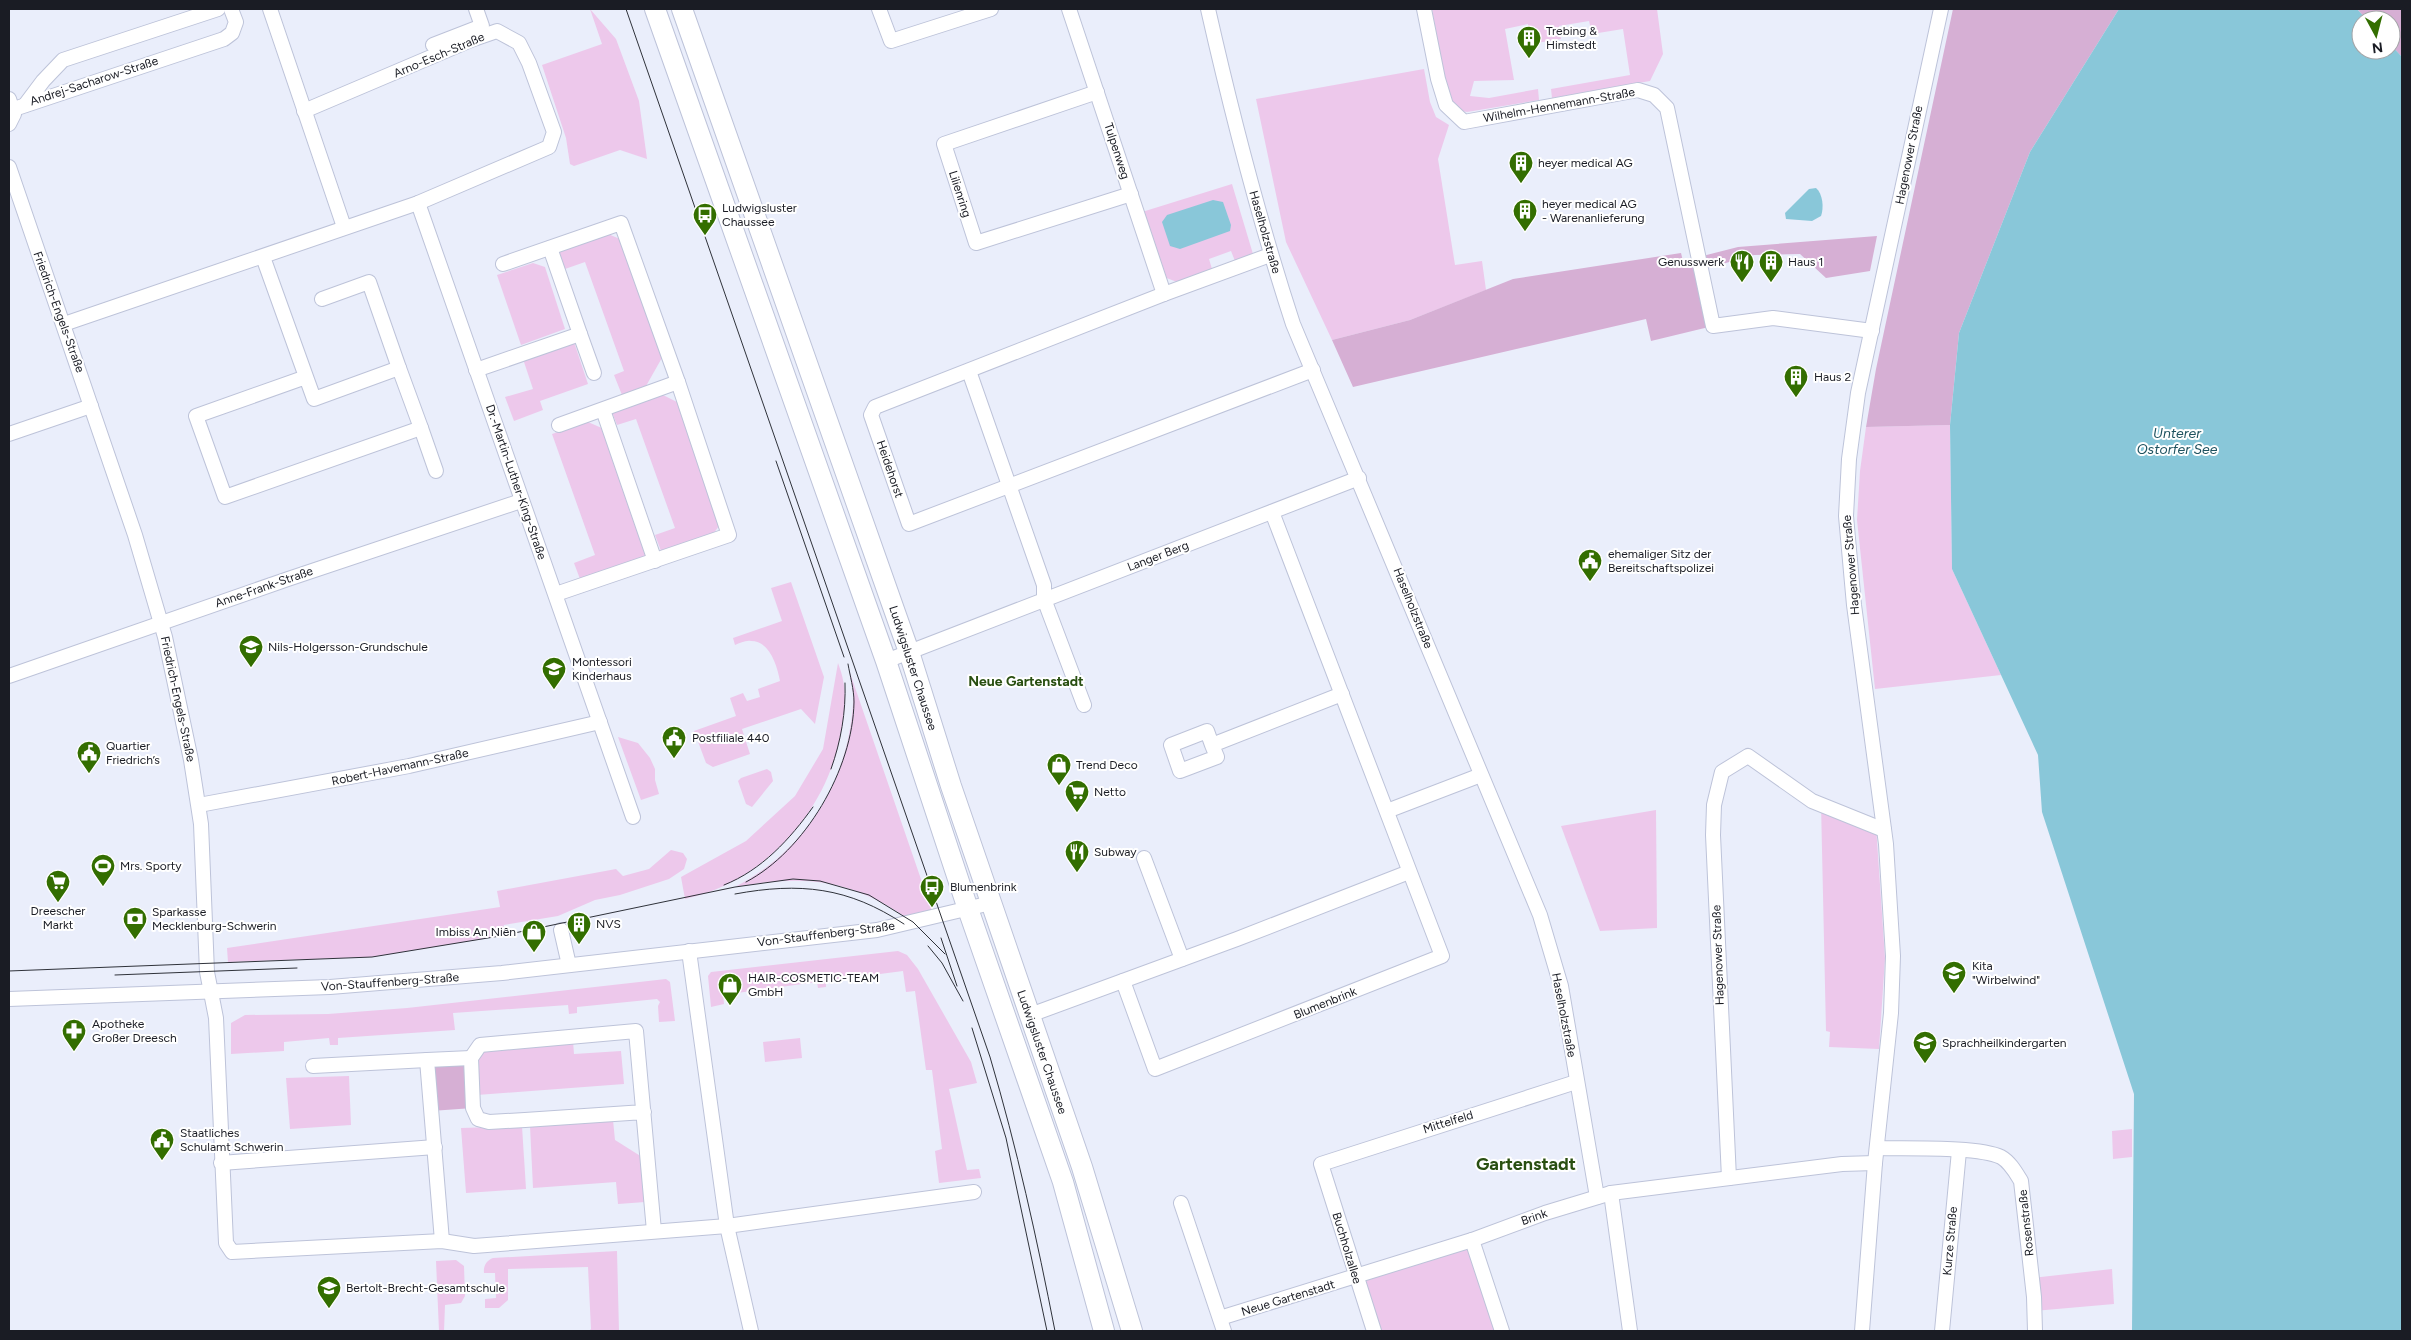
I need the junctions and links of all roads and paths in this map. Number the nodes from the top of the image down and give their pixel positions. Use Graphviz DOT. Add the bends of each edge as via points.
graph roads {
  1 [pos="218,9"];
  2 [pos="231,9"];
  3 [pos="270,9"];
  4 [pos="476,9"];
  5 [pos="655,9"];
  6 [pos="682,9"];
  7 [pos="879,9"];
  8 [pos="991,9"];
  9 [pos="1069,9"];
  10 [pos="1208,9"];
  11 [pos="1424,9"];
  12 [pos="1941,9"];
  13 [pos="433,45"];
  14 [pos="1097,92"];
  15 [pos="16,104"];
  16 [pos="304,111"];
  17 [pos="9,124"];
  18 [pos="9,167"];
  19 [pos="1131,194"];
  20 [pos="418,203"];
  21 [pos="344,227"];
  22 [pos="550,248"];
  23 [pos="1270,255"];
  24 [pos="263,257"];
  25 [pos="503,264"];
  26 [pos="1164,294"];
  27 [pos="322,299"];
  28 [pos="64,324"];
  29 [pos="1872,331"];
  30 [pos="580,334"];
  31 [pos="399,368"];
  32 [pos="476,370"];
  33 [pos="1313,370"];
  34 [pos="969,371"];
  35 [pos="594,373"];
  36 [pos="306,377"];
  37 [pos="678,382"];
  38 [pos="91,406"];
  39 [pos="603,410"];
  40 [pos="559,425"];
  41 [pos="420,428"];
  42 [pos="9,434"];
  43 [pos="436,471"];
  44 [pos="1359,478"];
  45 [pos="1010,486"];
  46 [pos="521,502"];
  47 [pos="1272,512"];
  48 [pos="655,561"];
  49 [pos="556,594"];
  50 [pos="1044,599"];
  51 [pos="161,623"];
  52 [pos="909,652"];
  53 [pos="886,661"];
  54 [pos="9,676"];
  55 [pos="1342,694"];
  56 [pos="1084,705"];
  57 [pos="600,722"];
  58 [pos="1212,745"];
  59 [pos="1481,775"];
  60 [pos="199,805"];
  61 [pos="1386,811"];
  62 [pos="633,817"];
  63 [pos="1884,830"];
  64 [pos="1144,858"];
  65 [pos="1409,872"];
  66 [pos="991,903"];
  67 [pos="968,909"];
  68 [pos="561,930"];
  69 [pos="689,951"];
  70 [pos="1182,959"];
  71 [pos="569,965"];
  72 [pos="1123,981"];
  73 [pos="211,992"];
  74 [pos="9,999"];
  75 [pos="1030,1015"];
  76 [pos="471,1058"];
  77 [pos="428,1060"];
  78 [pos="313,1066"];
  79 [pos="1576,1082"];
  80 [pos="644,1112"];
  81 [pos="434,1147"];
  82 [pos="1877,1148"];
  83 [pos="1959,1151"];
  84 [pos="1875,1163"];
  85 [pos="221,1164"];
  86 [pos="1321,1164"];
  87 [pos="1728,1178"];
  88 [pos="974,1192"];
  89 [pos="1611,1193"];
  90 [pos="1597,1197"];
  91 [pos="1181,1203"];
  92 [pos="727,1226"];
  93 [pos="654,1232"];
  94 [pos="1472,1240"];
  95 [pos="442,1241"];
  96 [pos="1356,1277"];
  97 [pos="1222,1325"];
  98 [pos="751,1331"];
  99 [pos="1104,1331"];
  100 [pos="1132,1331"];
  101 [pos="1374,1331"];
  102 [pos="1502,1331"];
  103 [pos="1630,1331"];
  104 [pos="1862,1331"];
  105 [pos="1942,1331"];
  106 [pos="2035,1331"];
  1 -- 15 [label="street, Andrej-Sacharow-Straße" via="63,60"];
  2 -- 15 [label="street, Andrej-Sacharow-Straße" via="236,22 224,39"];
  3 -- 16 [label="street"];
  4 -- 13 [label="street" via="482,26"];
  5 -- 53 [label="street, Ludwigsluster Chaussee"];
  6 -- 52 [label="street, Ludwigsluster Chaussee"];
  7 -- 8 [label="street" via="891,41"];
  9 -- 14 [label="street, Tulpenweg"];
  10 -- 23 [label="street, Haselholzstraße" via="1230,108"];
  11 -- 29 [label="street, Wilhelm-Hennemann-Straße" via="1446,105 1464,122 1638,90 1654,95 1668,108 1713,326 1773,318"];
  12 -- 29 [label="street, Hagenower Straße"];
  14 -- 19 [label="street, Tulpenweg"];
  14 -- 19 [label="street, Lilienring" via="944,144 976,243"];
  15 -- 17 [label="street"];
  16 -- 20 [label="street, Arno-Esch-Straße" via="497,31 519,43 554,132 549,147"];
  16 -- 21 [label="street"];
  18 -- 28 [label="street, Friedrich-Engels-Straße"];
  19 -- 26 [label="street, Tulpenweg"];
  20 -- 21 [label="street, Arno-Esch-Straße"];
  20 -- 32 [label="street, Dr.-Martin-Luther-King-Straße"];
  21 -- 24 [label="street, Arno-Esch-Straße"];
  22 -- 25 [label="street"];
  22 -- 30 [label="street"];
  22 -- 37 [label="street" via="621,223"];
  23 -- 26 [label="street"];
  23 -- 33 [label="street, Haselholzstraße" via="1293,324"];
  24 -- 28 [label="street, Arno-Esch-Straße"];
  24 -- 36 [label="street"];
  26 -- 34 [label="street, Heidehorst"];
  27 -- 31 [label="street" via="369,282"];
  28 -- 38 [label="street, Friedrich-Engels-Straße"];
  29 -- 63 [label="street, Hagenower Straße" via="1858,393 1849,459 1846,516 1854,605"];
  30 -- 32 [label="street"];
  30 -- 35 [label="street"];
  31 -- 36 [label="street" via="314,399"];
  31 -- 41 [label="street"];
  32 -- 46 [label="street, Dr.-Martin-Luther-King-Straße"];
  33 -- 44 [label="street, Haselholzstraße"];
  33 -- 45 [label="street, Heidehorst"];
  34 -- 45 [label="street"];
  34 -- 45 [label="street, Heidehorst" via="875,407 871,415 909,524"];
  36 -- 41 [label="street" via="196,416 225,497"];
  37 -- 39 [label="street"];
  37 -- 48 [label="street" via="729,536"];
  38 -- 42 [label="street"];
  38 -- 51 [label="street, Friedrich-Engels-Straße"];
  39 -- 40 [label="street"];
  39 -- 48 [label="street"];
  41 -- 43 [label="street"];
  44 -- 47 [label="street, Langer Berg"];
  44 -- 59 [label="street, Haselholzstraße"];
  45 -- 50 [label="street" via="1044,585"];
  46 -- 49 [label="street, Dr.-Martin-Luther-King-Straße"];
  46 -- 51 [label="street, Anne-Frank-Straße"];
  47 -- 50 [label="street, Langer Berg"];
  47 -- 55 [label="street"];
  48 -- 49 [label="street"];
  49 -- 57 [label="street, Dr.-Martin-Luther-King-Straße"];
  50 -- 52 [label="street, Langer Berg"];
  50 -- 56 [label="street"];
  51 -- 54 [label="street, Anne-Frank-Straße"];
  51 -- 60 [label="street, Friedrich-Engels-Straße"];
  52 -- 53 [label="street, Langer Berg"];
  52 -- 66 [label="street, Ludwigsluster Chaussee"];
  53 -- 67 [label="street, Ludwigsluster Chaussee"];
  55 -- 58 [label="street"];
  55 -- 61 [label="street"];
  57 -- 60 [label="street, Robert-Havemann-Straße" via="409,766"];
  57 -- 62 [label="street, Dr.-Martin-Luther-King-Straße"];
  59 -- 61 [label="street"];
  59 -- 79 [label="street, Haselholzstraße" via="1540,914 1561,986"];
  60 -- 73 [label="street, Friedrich-Engels-Straße" via="206,963"];
  61 -- 65 [label="street, Blumenbrink"];
  63 -- 82 [label="street, Hagenower Straße" via="1894,956"];
  63 -- 87 [label="street, Hagenower Straße" via="1812,801 1748,756 1722,772 1714,805 1713,834"];
  64 -- 70 [label="street"];
  65 -- 70 [label="street"];
  65 -- 72 [label="street, Blumenbrink" via="1442,956 1154,1069"];
  66 -- 67 [label="street, Von-Stauffenberg-Straße"];
  66 -- 75 [label="street, Ludwigsluster Chaussee"];
  67 -- 69 [label="street, Von-Stauffenberg-Straße" via="877,930"];
  67 -- 99 [label="street, Ludwigsluster Chaussee" via="1063,1182"];
  68 -- 71 [label="street"];
  69 -- 71 [label="street, Von-Stauffenberg-Straße"];
  69 -- 92 [label="street"];
  70 -- 72 [label="street"];
  71 -- 73 [label="street, Von-Stauffenberg-Straße" via="330,987"];
  72 -- 75 [label="street"];
  73 -- 74 [label="street"];
  73 -- 85 [label="street, Friedrich-Engels-Straße" via="216,1018"];
  75 -- 100 [label="street, Ludwigsluster Chaussee" via="1082,1167"];
  76 -- 77 [label="street"];
  76 -- 80 [label="street" via="474,1108 478,1119 498,1121"];
  76 -- 80 [label="street" via="480,1045 636,1031"];
  77 -- 78 [label="street"];
  77 -- 81 [label="street"];
  79 -- 86 [label="street, Mittelfeld"];
  79 -- 90 [label="street, Haselholzstraße"];
  80 -- 93 [label="street"];
  81 -- 85 [label="street"];
  81 -- 95 [label="street"];
  82 -- 83 [label="street, Rosenstraße"];
  82 -- 84 [label="street, Hagenower Straße"];
  83 -- 105 [label="street, Kurze Straße"];
  83 -- 106 [label="street, Rosenstraße" via="2002,1158 2021,1180"];
  84 -- 87 [label="street"];
  84 -- 104 [label="street, Hagenower Straße"];
  85 -- 95 [label="street, Friedrich-Engels-Straße" via="226,1243 232,1252"];
  86 -- 96 [label="street, Buchholzallee"];
  87 -- 89 [label="street"];
  88 -- 92 [label="street"];
  89 -- 90 [label="street"];
  89 -- 103 [label="street"];
  90 -- 94 [label="street, Brink"];
  91 -- 97 [label="street, Neue Gartenstadt"];
  92 -- 93 [label="street"];
  92 -- 98 [label="street"];
  93 -- 95 [label="street" via="474,1246"];
  94 -- 96 [label="street, Brink"];
  94 -- 102 [label="street"];
  96 -- 97 [label="street, Neue Gartenstadt"];
  96 -- 101 [label="street, Buchholzallee"];
}
